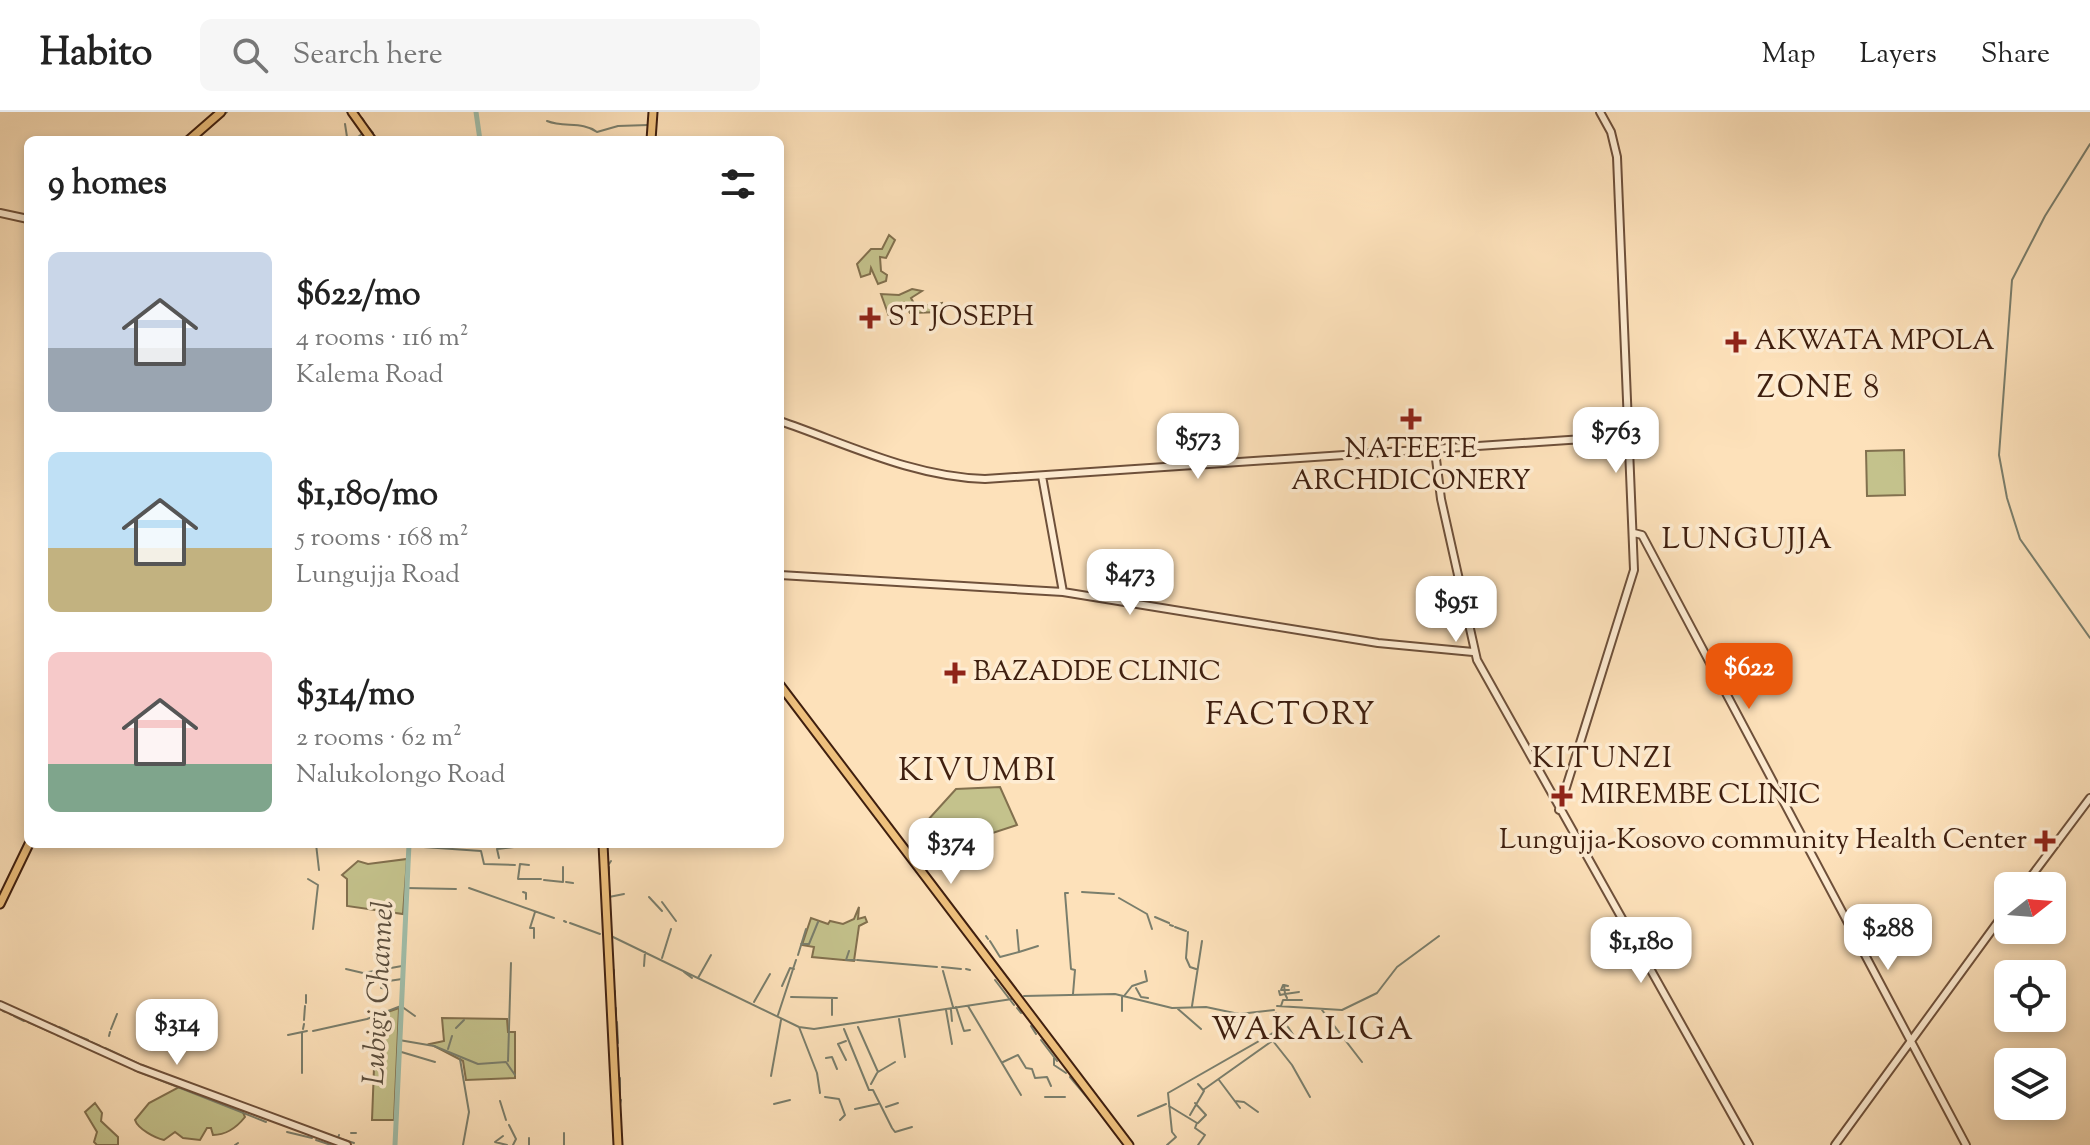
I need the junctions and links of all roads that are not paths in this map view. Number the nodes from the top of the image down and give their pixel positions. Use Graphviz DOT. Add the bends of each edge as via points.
graph roads {
  1 [pos="221,112"];
  2 [pos="352,112"];
  3 [pos="653,112"];
  4 [pos="1600,112"];
  5 [pos="194,136"];
  6 [pos="369,136"];
  7 [pos="651,136"];
  8 [pos="0,213"];
  9 [pos="24,218"];
  10 [pos="784,422"];
  11 [pos="1628,436"];
  12 [pos="1435,451"];
  13 [pos="1042,476"];
  14 [pos="1634,533"];
  15 [pos="784,575"];
  16 [pos="1063,592"];
  17 [pos="1473,652"];
  18 [pos="784,690"];
  19 [pos="2090,798"];
  20 [pos="1559,810"];
  21 [pos="27,848"];
  22 [pos="603,848"];
  23 [pos="2034,872"];
  24 [pos="0,904"];
  25 [pos="1994,927"];
  26 [pos="0,1005"];
  27 [pos="1910,1041"];
  28 [pos="347,1145"];
  29 [pos="618,1145"];
  30 [pos="1129,1145"];
  31 [pos="1749,1145"];
  32 [pos="1835,1145"];
  33 [pos="1966,1145"];
  1 -- 5 [label="main road"];
  2 -- 6 [label="main road"];
  3 -- 7 [label="main road"];
  4 -- 11 [label="street" via="1617,157"];
  8 -- 9 [label="street"];
  10 -- 13 [label="street" via="945,476"];
  11 -- 12 [label="street"];
  11 -- 14 [label="street"];
  12 -- 13 [label="street"];
  12 -- 17 [label="street"];
  13 -- 16 [label="street"];
  14 -- 20 [label="street" via="1634,570"];
  14 -- 27 [label="street" via="1642,535"];
  15 -- 16 [label="street"];
  16 -- 17 [label="street" via="1378,643"];
  17 -- 20 [label="street"];
  18 -- 30 [label="main road"];
  19 -- 23 [label="street"];
  20 -- 31 [label="street"];
  21 -- 24 [label="main road"];
  22 -- 29 [label="main road"];
  25 -- 27 [label="street"];
  26 -- 28 [label="street" via="168,1080"];
  27 -- 32 [label="street"];
  27 -- 33 [label="street"];
}
